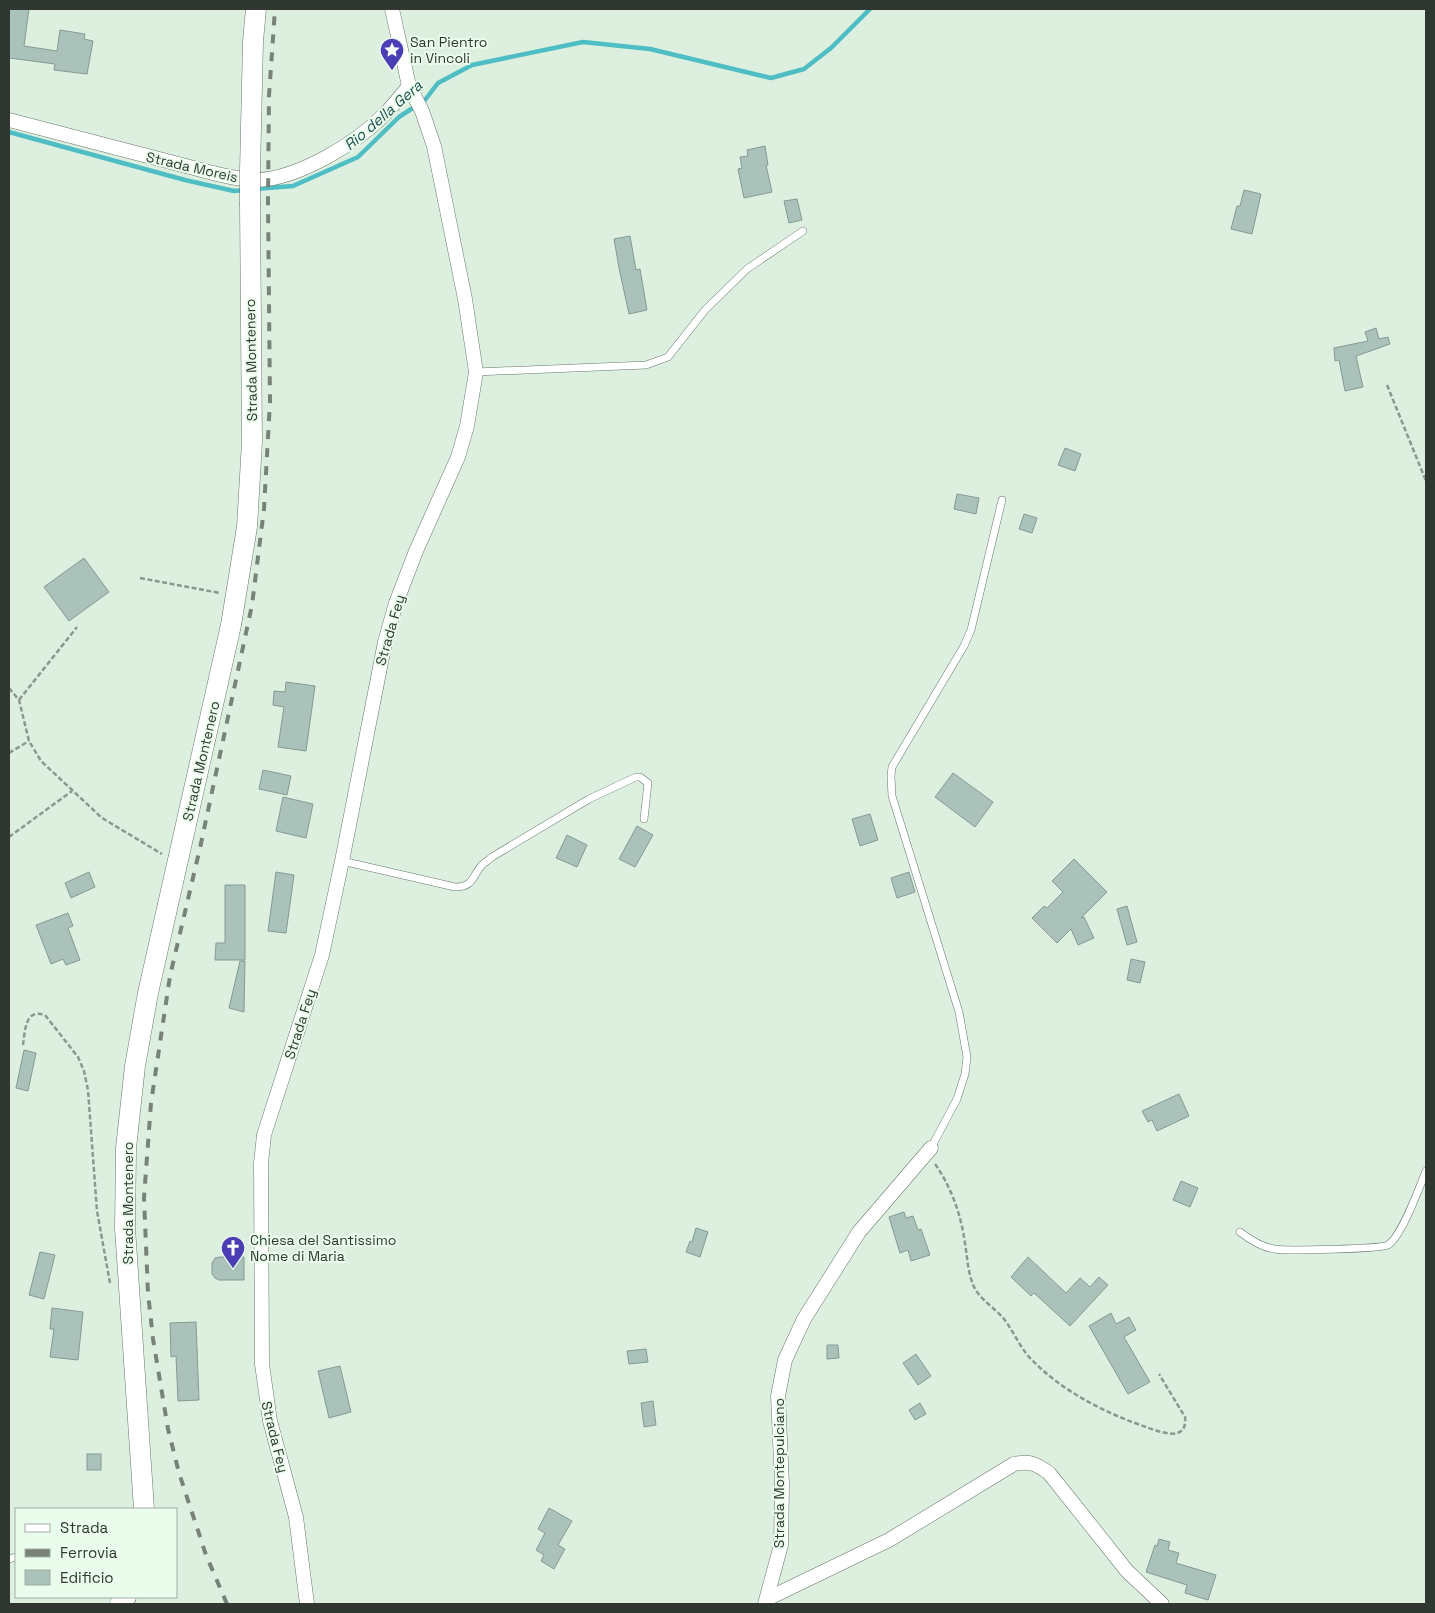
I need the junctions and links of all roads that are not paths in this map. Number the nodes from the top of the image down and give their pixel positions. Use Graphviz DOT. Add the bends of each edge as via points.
graph roads {
  1 [pos="256,9"];
  2 [pos="392,9"];
  3 [pos="416,99"];
  4 [pos="9,120"];
  5 [pos="803,231"];
  6 [pos="476,372"];
  7 [pos="1002,500"];
  8 [pos="644,819"];
  9 [pos="342,861"];
  10 [pos="929,1150"];
  11 [pos="1426,1171"];
  12 [pos="1240,1232"];
  13 [pos="144,1508"];
  14 [pos="766,1602"];
  15 [pos="307,1604"];
  16 [pos="1162,1604"];
  1 -- 13 [label="main road, Strada Montenero, bridge" via="250,171 252,442 247,527 232,625 148,993 134,1066 126,1148 125,1228"];
  2 -- 3 [label="street"];
  3 -- 4 [label="street, Strada Moreis" via="383,116 321,160 283,176 260,180 241,180"];
  3 -- 6 [label="street" via="434,146 465,299"];
  5 -- 6 [label="lane" via="747,269 704,310 668,357 646,365"];
  6 -- 9 [label="street, Strada Fey" via="458,457 416,551 385,642"];
  7 -- 10 [label="lane" via="971,630 892,767 892,796 959,1012 967,1057 956,1099"];
  8 -- 9 [label="lane" via="648,783 636,777 589,799 492,857 463,887"];
  9 -- 15 [label="street, Strada Fey" via="322,955 268,1120 261,1163 265,1394 296,1517"];
  10 -- 14 [label="street, Strada Montepulciano" via="859,1232 804,1319 785,1360 778,1396 781,1545"];
  11 -- 12 [label="lane" via="1399,1233 1387,1245 1273,1249"];
  14 -- 16 [label="street" via="889,1540 1014,1464 1026,1462 1038,1465 1048,1473 1127,1571"];
}
